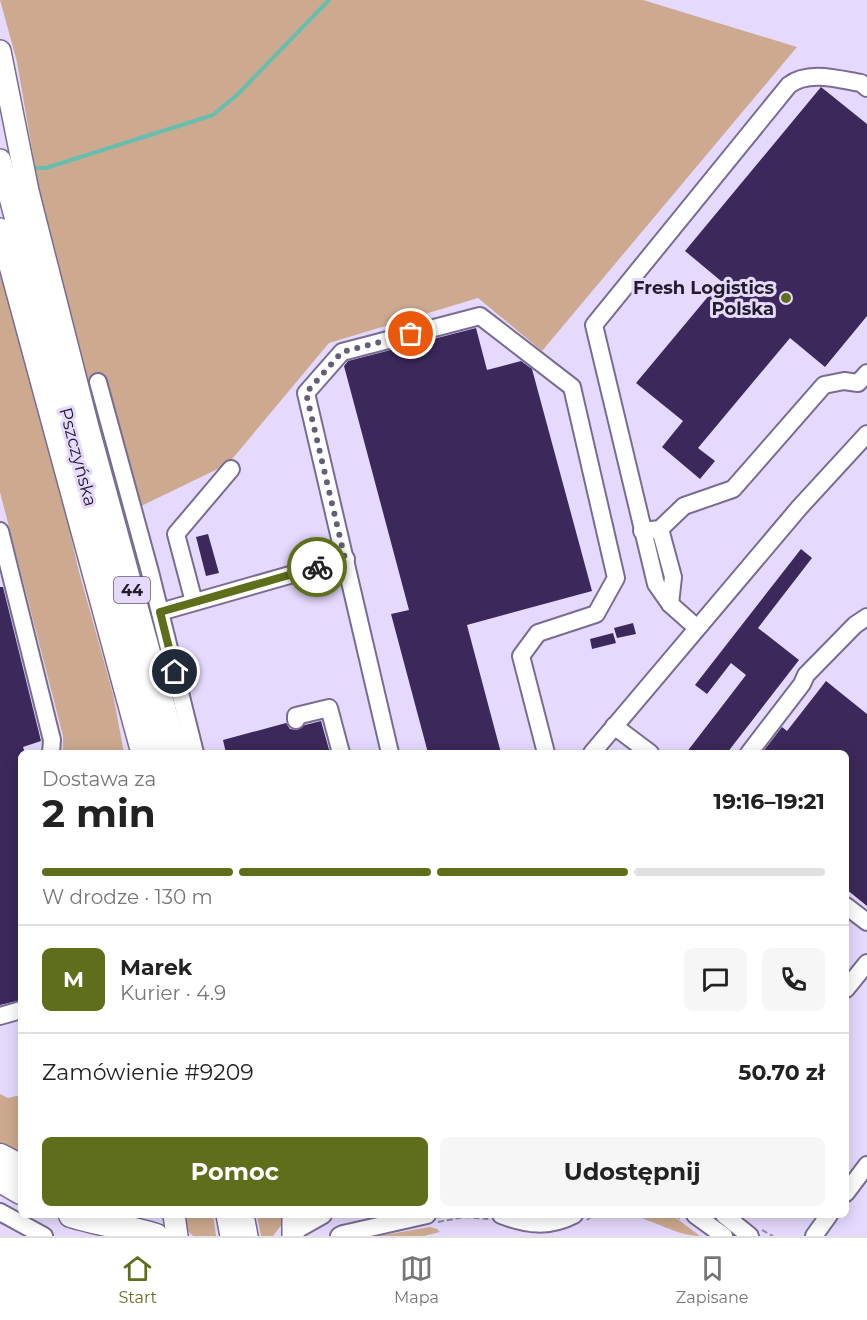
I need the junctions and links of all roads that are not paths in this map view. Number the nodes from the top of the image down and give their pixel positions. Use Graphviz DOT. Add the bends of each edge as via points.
graph roads {
  1 [pos="0,51"];
  2 [pos="867,88"];
  3 [pos="0,160"];
  4 [pos="0,230"];
  5 [pos="33,289"];
  6 [pos="867,373"];
  7 [pos="98,382"];
  8 [pos="88,427"];
  9 [pos="867,434"];
  10 [pos="231,469"];
  11 [pos="660,529"];
  12 [pos="0,531"];
  13 [pos="642,531"];
  14 [pos="345,559"];
  15 [pos="194,602"];
  16 [pos="670,604"];
  17 [pos="160,612"];
  18 [pos="865,622"];
  19 [pos="697,628"];
  20 [pos="125,688"];
  21 [pos="296,720"];
  22 [pos="614,726"];
  23 [pos="51,750"];
  24 [pos="130,750"];
  25 [pos="141,750"];
  26 [pos="157,750"];
  27 [pos="176,750"];
  28 [pos="194,750"];
  29 [pos="340,750"];
  30 [pos="389,750"];
  31 [pos="545,750"];
  32 [pos="594,750"];
  33 [pos="646,750"];
  34 [pos="751,750"];
  35 [pos="849,908"];
  36 [pos="867,922"];
  37 [pos="867,963"];
  38 [pos="849,985"];
  39 [pos="18,1011"];
  40 [pos="0,1016"];
  41 [pos="0,1156"];
  42 [pos="18,1165"];
  43 [pos="867,1165"];
  44 [pos="0,1180"];
  45 [pos="849,1189"];
  46 [pos="18,1190"];
  47 [pos="0,1212"];
  48 [pos="81,1218"];
  49 [pos="174,1218"];
  50 [pos="228,1218"];
  51 [pos="244,1218"];
  52 [pos="317,1218"];
  53 [pos="502,1218"];
  54 [pos="699,1218"];
  55 [pos="728,1218"];
  56 [pos="828,1218"];
  57 [pos="430,1219"];
  58 [pos="579,1219"];
  59 [pos="292,1230"];
  60 [pos="539,1230"];
  61 [pos="44,1236"];
  62 [pos="156,1236"];
  63 [pos="177,1236"];
  64 [pos="231,1236"];
  65 [pos="247,1236"];
  66 [pos="339,1236"];
  67 [pos="724,1236"];
  68 [pos="750,1236"];
  69 [pos="814,1236"];
  1 -- 8 [label="main road" via="14,128"];
  2 -- 13 [label="street" via="861,83 812,76 798,78 789,85 594,325"];
  3 -- 5 [label="main road, Pszczyńska / 44"];
  4 -- 20 [label="main road, Pszczyńska / 44"];
  5 -- 8 [label="main road, 44"];
  5 -- 26 [label="main road, Pszczyńska"];
  6 -- 11 [label="street" via="858,383 824,384 733,489 684,506"];
  7 -- 17 [label="street"];
  8 -- 27 [label="main road, 44"];
  9 -- 19 [label="street" via="799,507"];
  10 -- 15 [label="street" via="176,534"];
  11 -- 13 [label="street"];
  11 -- 16 [label="street" via="673,577"];
  12 -- 23 [label="street" via="52,740"];
  13 -- 16 [label="street" via="656,584"];
  14 -- 15 [label="street"];
  14 -- 30 [label="street"];
  14 -- 31 [label="street" via="306,393 342,352 480,316 572,387 616,578 596,614 538,633 521,656"];
  15 -- 17 [label="street"];
  16 -- 19 [label="street"];
  17 -- 28 [label="street"];
  18 -- 34 [label="street" via="806,675"];
  19 -- 22 [label="street"];
  20 -- 24 [label="main road, 44"];
  20 -- 25 [label="main road, Pszczyńska"];
  21 -- 29 [label="street" via="296,716 329,708"];
  22 -- 32 [label="street"];
  22 -- 33 [label="street"];
  35 -- 36 [label="street"];
  37 -- 38 [label="street"];
  39 -- 40 [label="street"];
  41 -- 42 [label="highway"];
  43 -- 45 [label="street"];
  44 -- 46 [label="highway"];
  47 -- 61 [label="street"];
  48 -- 62 [label="highway"];
  49 -- 63 [label="main road"];
  50 -- 64 [label="main road"];
  51 -- 65 [label="main road"];
  52 -- 59 [label="street"];
  53 -- 60 [label="street"];
  54 -- 67 [label="street"];
  55 -- 68 [label="street"];
  56 -- 69 [label="street"];
  57 -- 66 [label="street"];
  58 -- 60 [label="street"];
}
